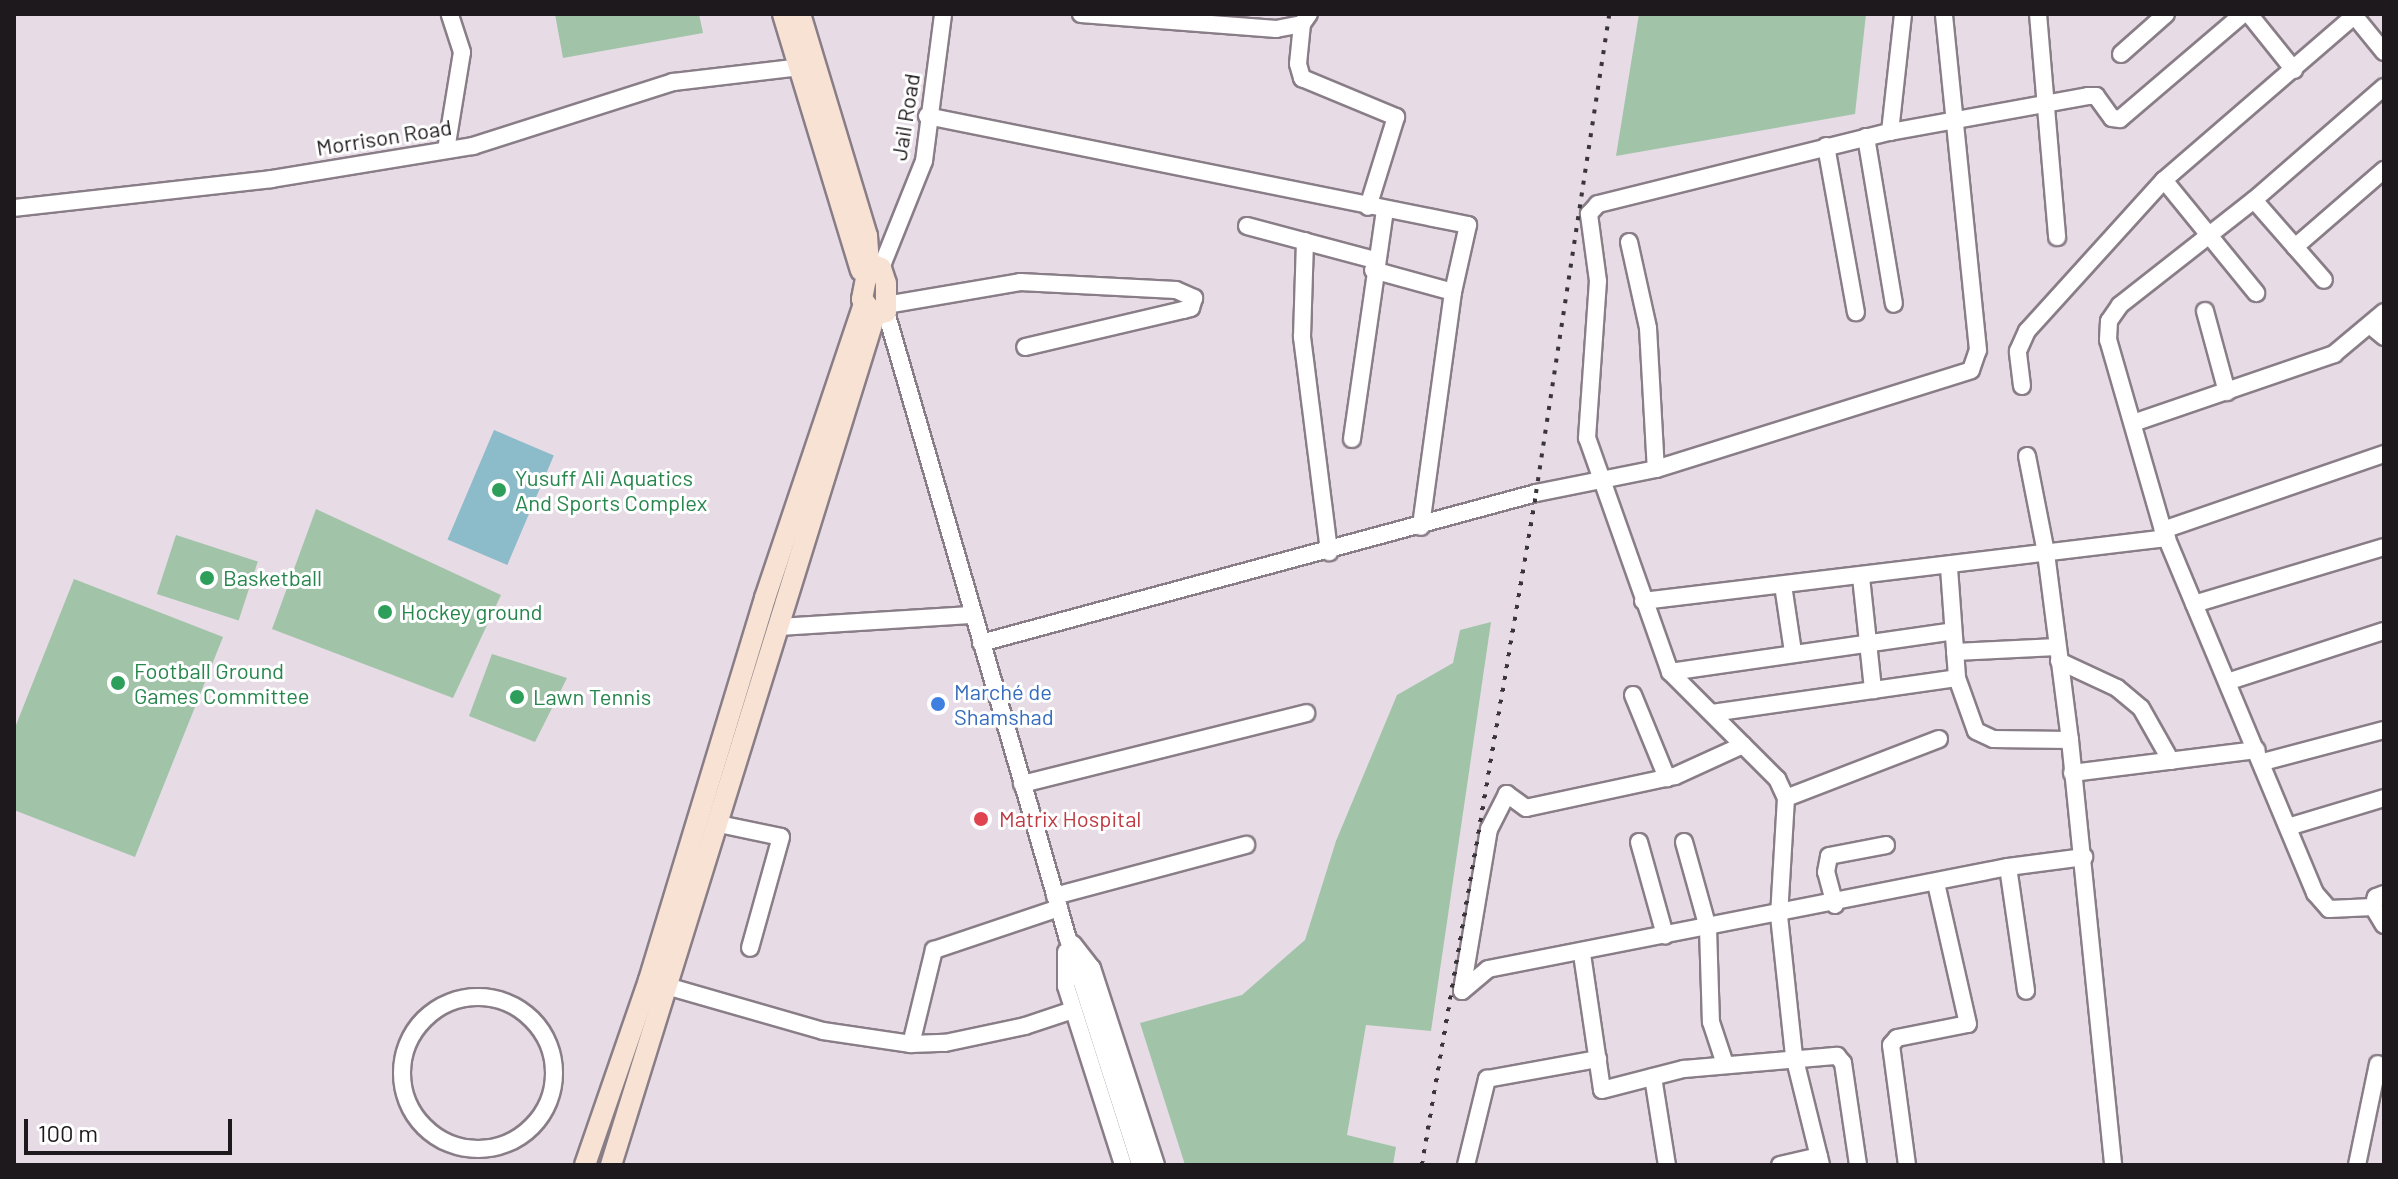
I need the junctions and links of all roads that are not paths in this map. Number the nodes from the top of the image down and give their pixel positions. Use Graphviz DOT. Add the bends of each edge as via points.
graph roads {
  1 [pos="450,14"];
  2 [pos="783,14"];
  3 [pos="800,14"];
  4 [pos="943,14"];
  5 [pos="1081,14"];
  6 [pos="1903,14"];
  7 [pos="1944,14"];
  8 [pos="2038,14"];
  9 [pos="2166,14"];
  10 [pos="2243,14"];
  11 [pos="2249,14"];
  12 [pos="2353,15"];
  13 [pos="1166,18"];
  14 [pos="1306,19"];
  15 [pos="2384,52"];
  16 [pos="2121,54"];
  17 [pos="807,66"];
  18 [pos="2294,70"];
  19 [pos="2384,87"];
  20 [pos="2042,103"];
  21 [pos="927,116"];
  22 [pos="1953,117"];
  23 [pos="1890,132"];
  24 [pos="1866,137"];
  25 [pos="1826,146"];
  26 [pos="446,150"];
  27 [pos="2384,170"];
  28 [pos="2164,180"];
  29 [pos="2254,200"];
  30 [pos="1368,207"];
  31 [pos="14,208"];
  32 [pos="1385,211"];
  33 [pos="1247,226"];
  34 [pos="2209,236"];
  35 [pos="2057,237"];
  36 [pos="1305,241"];
  37 [pos="1629,242"];
  38 [pos="2295,247"];
  39 [pos="1374,265"];
  40 [pos="871,269"];
  41 [pos="2324,280"];
  42 [pos="1453,292"];
  43 [pos="2256,293"];
  44 [pos="1894,304"];
  45 [pos="878,309"];
  46 [pos="2205,311"];
  47 [pos="1856,312"];
  48 [pos="2384,312"];
  49 [pos="2378,331"];
  50 [pos="1025,347"];
  51 [pos="2022,386"];
  52 [pos="2227,392"];
  53 [pos="2133,423"];
  54 [pos="1352,439"];
  55 [pos="2384,454"];
  56 [pos="2027,456"];
  57 [pos="1656,469"];
  58 [pos="1603,482"];
  59 [pos="1421,527"];
  60 [pos="2165,534"];
  61 [pos="2384,547"];
  62 [pos="1329,552"];
  63 [pos="2046,553"];
  64 [pos="1949,568"];
  65 [pos="1861,577"];
  66 [pos="1783,585"];
  67 [pos="1643,601"];
  68 [pos="2194,604"];
  69 [pos="971,615"];
  70 [pos="779,627"];
  71 [pos="1953,631"];
  72 [pos="2384,631"];
  73 [pos="1871,642"];
  74 [pos="981,643"];
  75 [pos="1793,652"];
  76 [pos="1955,652"];
  77 [pos="2058,654"];
  78 [pos="1670,672"];
  79 [pos="1957,678"];
  80 [pos="2230,681"];
  81 [pos="1873,690"];
  82 [pos="1633,695"];
  83 [pos="1306,713"];
  84 [pos="1712,713"];
  85 [pos="2384,730"];
  86 [pos="1939,739"];
  87 [pos="2070,740"];
  88 [pos="1743,745"];
  89 [pos="2260,756"];
  90 [pos="2171,761"];
  91 [pos="2072,773"];
  92 [pos="1667,778"];
  93 [pos="1022,784"];
  94 [pos="1786,798"];
  95 [pos="2384,798"];
  96 [pos="719,824"];
  97 [pos="2288,827"];
  98 [pos="1639,842"];
  99 [pos="1684,842"];
  100 [pos="1246,845"];
  101 [pos="1886,845"];
  102 [pos="2084,857"];
  103 [pos="2008,867"];
  104 [pos="1936,883"];
  105 [pos="2379,900"];
  106 [pos="1057,902"];
  107 [pos="1835,905"];
  108 [pos="1779,916"];
  109 [pos="2384,925"];
  110 [pos="1708,928"];
  111 [pos="1665,935"];
  112 [pos="1067,936"];
  113 [pos="750,948"];
  114 [pos="1582,954"];
  115 [pos="670,987"];
  116 [pos="2026,991"];
  117 [pos="1073,1010"];
  118 [pos="433,1012"];
  119 [pos="911,1044"];
  120 [pos="1794,1056"];
  121 [pos="1598,1059"];
  122 [pos="1725,1064"];
  123 [pos="2378,1064"];
  124 [pos="1653,1077"];
  125 [pos="1820,1161"];
  126 [pos="585,1165"];
  127 [pos="611,1165"];
  128 [pos="1123,1165"];
  129 [pos="1140,1165"];
  130 [pos="1156,1165"];
  131 [pos="1466,1165"];
  132 [pos="1667,1165"];
  133 [pos="1780,1165"];
  134 [pos="1858,1165"];
  135 [pos="1907,1165"];
  136 [pos="2113,1165"];
  137 [pos="2357,1165"];
  1 -- 26 [label="street" via="462,52"];
  2 -- 17 [label="main road"];
  3 -- 17 [label="main road"];
  4 -- 21 [label="street, Jail Road"];
  5 -- 13 [label="street"];
  6 -- 23 [label="street"];
  7 -- 22 [label="street"];
  8 -- 20 [label="street"];
  9 -- 16 [label="street"];
  10 -- 20 [label="street" via="2120,119 2112,118 2096,96"];
  11 -- 18 [label="street"];
  12 -- 15 [label="street"];
  12 -- 18 [label="street"];
  13 -- 14 [label="street" via="1276,29"];
  14 -- 30 [label="street" via="1298,64 1302,78 1396,117"];
  17 -- 26 [label="street, Morrison Road" via="673,82"];
  17 -- 40 [label="main road" via="867,236"];
  18 -- 28 [label="street"];
  19 -- 29 [label="street"];
  20 -- 22 [label="street"];
  20 -- 35 [label="street"];
  21 -- 30 [label="street"];
  21 -- 40 [label="street, Jail Road" via="924,161"];
  22 -- 23 [label="street"];
  22 -- 57 [label="street" via="1978,350 1971,370"];
  23 -- 24 [label="street"];
  24 -- 25 [label="street"];
  24 -- 44 [label="street"];
  25 -- 47 [label="street"];
  25 -- 58 [label="street" via="1591,208 1598,281 1587,438"];
  26 -- 31 [label="street, Morrison Road" via="271,179"];
  27 -- 38 [label="street"];
  28 -- 34 [label="street"];
  28 -- 51 [label="street" via="2027,331 2018,351"];
  29 -- 34 [label="street"];
  29 -- 38 [label="street"];
  30 -- 32 [label="street"];
  32 -- 39 [label="street"];
  32 -- 42 [label="street" via="1468,225"];
  33 -- 36 [label="street"];
  34 -- 43 [label="street"];
  34 -- 53 [label="street" via="2120,305 2109,321 2108,340"];
  36 -- 39 [label="street"];
  36 -- 62 [label="street" via="1302,337"];
  37 -- 57 [label="street" via="1648,328"];
  38 -- 41 [label="street"];
  39 -- 42 [label="street"];
  39 -- 54 [label="street"];
  40 -- 45 [label="main road"];
  42 -- 59 [label="street"];
  45 -- 50 [label="street" via="1020,282 1176,290 1194,298 1191,308"];
  45 -- 69 [label="street"];
  45 -- 70 [label="main road"];
  45 -- 126 [label="main road" via="765,598 658,952"];
  46 -- 52 [label="street"];
  48 -- 49 [label="street"];
  49 -- 52 [label="street" via="2334,354"];
  52 -- 53 [label="street"];
  53 -- 60 [label="street"];
  55 -- 60 [label="street"];
  56 -- 63 [label="street"];
  57 -- 58 [label="street"];
  58 -- 59 [label="street" via="1536,493"];
  58 -- 67 [label="street"];
  59 -- 62 [label="street"];
  60 -- 63 [label="street"];
  60 -- 68 [label="street"];
  61 -- 68 [label="street"];
  62 -- 74 [label="street"];
  63 -- 64 [label="street"];
  63 -- 77 [label="street"];
  64 -- 65 [label="street"];
  64 -- 71 [label="street"];
  65 -- 66 [label="street"];
  65 -- 73 [label="street"];
  66 -- 67 [label="street"];
  66 -- 75 [label="street"];
  67 -- 78 [label="street"];
  68 -- 80 [label="street"];
  69 -- 70 [label="street"];
  69 -- 74 [label="street"];
  70 -- 96 [label="main road"];
  71 -- 73 [label="street"];
  71 -- 76 [label="street"];
  72 -- 80 [label="street"];
  73 -- 75 [label="street"];
  73 -- 81 [label="street"];
  74 -- 93 [label="street"];
  75 -- 78 [label="street"];
  76 -- 77 [label="street"];
  76 -- 79 [label="street"];
  77 -- 87 [label="street"];
  77 -- 90 [label="street" via="2141,708"];
  78 -- 84 [label="street"];
  79 -- 81 [label="street"];
  79 -- 87 [label="street" via="1976,731 1993,739"];
  80 -- 89 [label="street"];
  81 -- 84 [label="street"];
  82 -- 92 [label="street"];
  83 -- 93 [label="street"];
  84 -- 88 [label="street"];
  85 -- 89 [label="street"];
  86 -- 94 [label="street"];
  87 -- 91 [label="street"];
  88 -- 92 [label="street"];
  88 -- 94 [label="street" via="1777,779"];
  89 -- 90 [label="street"];
  89 -- 97 [label="street"];
  90 -- 91 [label="street"];
  91 -- 102 [label="street"];
  92 -- 114 [label="street" via="1526,808 1507,794 1489,829 1462,991 1488,969"];
  93 -- 106 [label="street"];
  94 -- 108 [label="street"];
  95 -- 97 [label="street"];
  96 -- 113 [label="street" via="781,837"];
  96 -- 115 [label="main road"];
  97 -- 105 [label="street" via="2321,902 2341,910"];
  98 -- 111 [label="street"];
  99 -- 110 [label="street"];
  100 -- 106 [label="street"];
  101 -- 107 [label="street" via="1829,856 1826,872"];
  102 -- 103 [label="street"];
  102 -- 136 [label="street"];
  103 -- 104 [label="street"];
  103 -- 116 [label="street"];
  104 -- 107 [label="street"];
  104 -- 135 [label="street" via="1968,1024 1897,1038 1891,1045"];
  105 -- 109 [label="street"];
  106 -- 112 [label="street"];
  106 -- 119 [label="street" via="934,950"];
  107 -- 108 [label="street"];
  108 -- 110 [label="street"];
  108 -- 120 [label="street"];
  110 -- 111 [label="street"];
  110 -- 122 [label="street" via="1711,1022"];
  111 -- 114 [label="street"];
  112 -- 117 [label="street" via="1066,986"];
  112 -- 129 [label="street"];
  112 -- 130 [label="street" via="1092,968"];
  114 -- 121 [label="street"];
  115 -- 119 [label="street" via="823,1031"];
  115 -- 127 [label="main road"];
  117 -- 119 [label="street" via="945,1043"];
  117 -- 128 [label="street"];
  118 -- 118 [label="street" via="445,1001 474,994 504,999 530,1015 548,1039 555,1069 550,1099 535,1125 510,1143 480,1150 450,1145 424,1129 406,1104 399,1075 408,1047"];
  120 -- 122 [label="street"];
  120 -- 125 [label="street"];
  120 -- 134 [label="street" via="1837,1056 1843,1063"];
  121 -- 124 [label="street" via="1602,1090"];
  121 -- 131 [label="street" via="1487,1079"];
  122 -- 124 [label="street"];
  123 -- 137 [label="street"];
  124 -- 132 [label="street"];
  125 -- 133 [label="street"];
}
